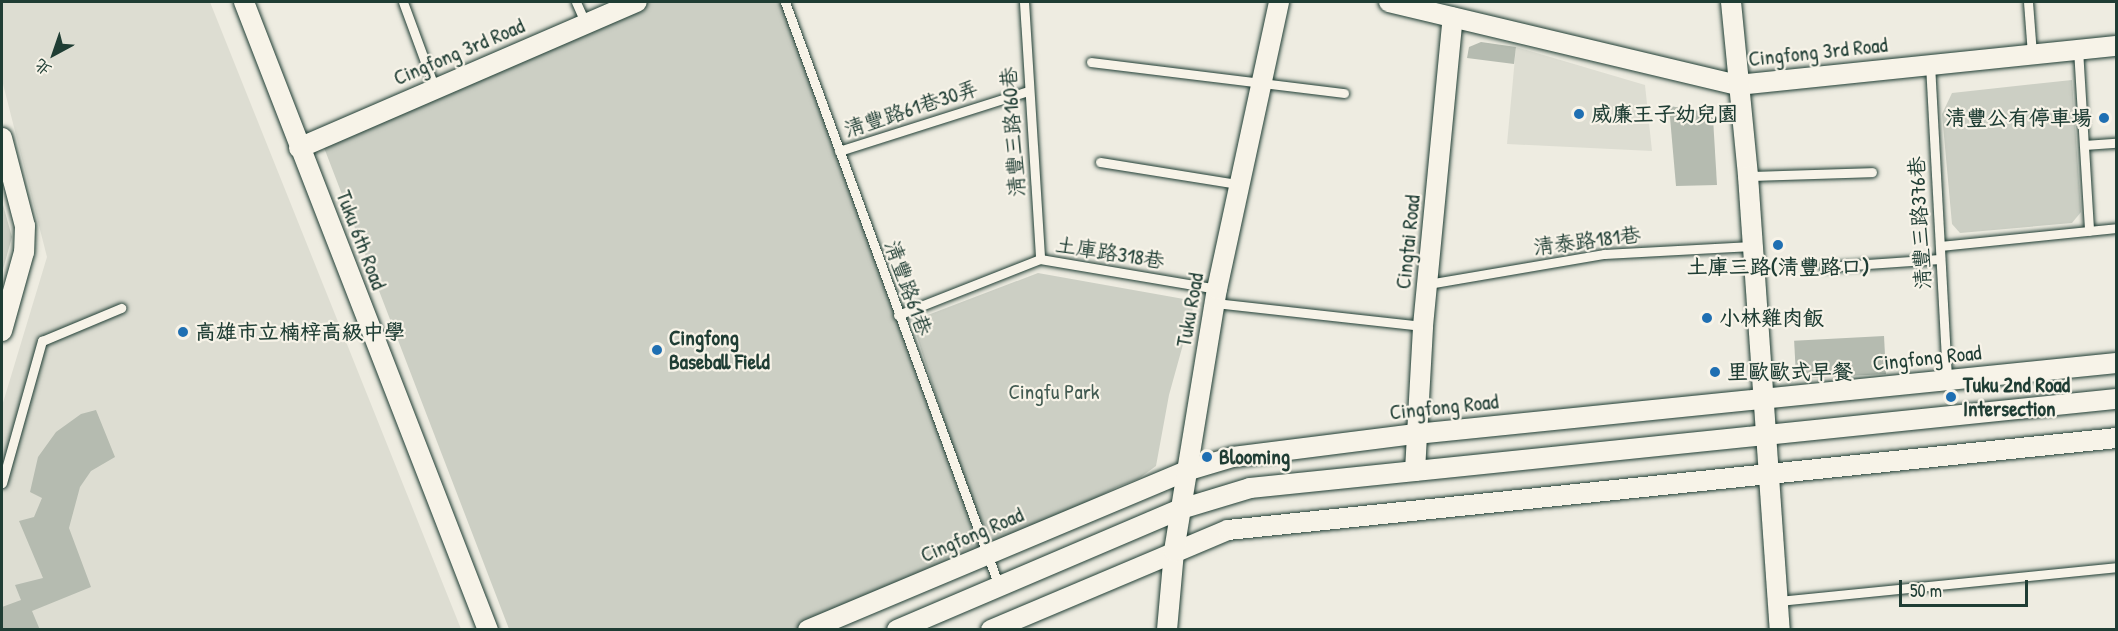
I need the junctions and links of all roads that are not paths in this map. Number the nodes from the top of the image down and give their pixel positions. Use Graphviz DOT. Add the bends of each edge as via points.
graph roads {
  1 [pos="244,2"];
  2 [pos="403,2"];
  3 [pos="576,2"];
  4 [pos="637,2"];
  5 [pos="785,2"];
  6 [pos="1024,2"];
  7 [pos="1279,2"];
  8 [pos="1389,2"];
  9 [pos="1731,2"];
  10 [pos="2028,2"];
  11 [pos="1453,17"];
  12 [pos="586,24"];
  13 [pos="2116,46"];
  14 [pos="2078,49"];
  15 [pos="2032,54"];
  16 [pos="1091,62"];
  17 [pos="1930,64"];
  18 [pos="1260,82"];
  19 [pos="1738,85"];
  20 [pos="435,89"];
  21 [pos="1028,91"];
  22 [pos="1344,93"];
  23 [pos="2,138"];
  24 [pos="2116,143"];
  25 [pos="2084,145"];
  26 [pos="299,148"];
  27 [pos="839,152"];
  28 [pos="1100,162"];
  29 [pos="1872,172"];
  30 [pos="1748,176"];
  31 [pos="1238,184"];
  32 [pos="2116,228"];
  33 [pos="2089,231"];
  34 [pos="1752,246"];
  35 [pos="1940,246"];
  36 [pos="1040,259"];
  37 [pos="1940,259"];
  38 [pos="1824,267"];
  39 [pos="1428,284"];
  40 [pos="1216,296"];
  41 [pos="121,308"];
  42 [pos="898,315"];
  43 [pos="1423,326"];
  44 [pos="2,331"];
  45 [pos="2116,363"];
  46 [pos="1947,381"];
  47 [pos="2116,399"];
  48 [pos="1762,400"];
  49 [pos="1416,434"];
  50 [pos="1765,435"];
  51 [pos="2116,438"];
  52 [pos="1186,471"];
  53 [pos="1415,471"];
  54 [pos="1768,473"];
  55 [pos="2,483"];
  56 [pos="1180,509"];
  57 [pos="1174,551"];
  58 [pos="987,556"];
  59 [pos="2116,567"];
  60 [pos="999,586"];
  61 [pos="1778,601"];
  62 [pos="488,630"];
  63 [pos="808,630"];
  64 [pos="897,630"];
  65 [pos="990,630"];
  66 [pos="1167,630"];
  67 [pos="1780,630"];
  1 -- 26 [label="street, Tuku 6th Road"];
  2 -- 20 [label="lane"];
  3 -- 12 [label="lane"];
  4 -- 12 [label="street, Cingfong 3rd Road"];
  5 -- 27 [label="lane, 清豐路61巷"];
  6 -- 21 [label="lane, 清豐三路160巷"];
  7 -- 18 [label="street, Tuku Road"];
  8 -- 11 [label="street, Cingfong 3rd Road"];
  9 -- 19 [label="street"];
  10 -- 15 [label="lane"];
  11 -- 19 [label="street, Cingfong 3rd Road"];
  11 -- 39 [label="street, Cingtai Road"];
  12 -- 20 [label="street, Cingfong 3rd Road"];
  13 -- 14 [label="street, Cingfong 3rd Road"];
  14 -- 15 [label="street, Cingfong 3rd Road"];
  14 -- 25 [label="lane"];
  15 -- 17 [label="street, Cingfong 3rd Road"];
  16 -- 18 [label="lane"];
  17 -- 19 [label="street, Cingfong 3rd Road"];
  17 -- 35 [label="lane, 清豐三路376巷"];
  18 -- 22 [label="lane"];
  18 -- 31 [label="street, Tuku Road"];
  19 -- 30 [label="street"];
  20 -- 26 [label="street, Cingfong 3rd Road"];
  21 -- 27 [label="lane, 清豐路61巷30弄"];
  21 -- 36 [label="lane, 清豐三路160巷"];
  23 -- 44 [label="street" via="26,226 24,252"];
  24 -- 25 [label="lane"];
  25 -- 33 [label="lane"];
  26 -- 62 [label="street, Tuku 6th Road"];
  27 -- 42 [label="lane, 清豐路61巷"];
  28 -- 31 [label="lane"];
  29 -- 30 [label="lane"];
  30 -- 34 [label="street"];
  31 -- 40 [label="street, Tuku Road"];
  32 -- 33 [label="lane"];
  33 -- 35 [label="lane"];
  34 -- 39 [label="lane, 清泰路181巷" via="1604,254"];
  34 -- 48 [label="street"];
  35 -- 37 [label="lane, 清豐三路376巷"];
  36 -- 40 [label="lane, 土庫路318巷"];
  36 -- 42 [label="lane, 土庫路318巷"];
  37 -- 38 [label="lane"];
  37 -- 46 [label="lane, 清豐三路376巷"];
  39 -- 43 [label="street, Cingtai Road"];
  40 -- 43 [label="lane, 土庫路318巷"];
  40 -- 52 [label="street, Tuku Road"];
  41 -- 55 [label="lane" via="42,341"];
  42 -- 58 [label="lane, 清豐路61巷"];
  43 -- 49 [label="street, Cingtai Road"];
  45 -- 46 [label="street, Cingfong Road"];
  46 -- 48 [label="street, Cingfong Road"];
  47 -- 50 [label="street"];
  48 -- 49 [label="street, Cingfong Road"];
  48 -- 50 [label="street"];
  49 -- 52 [label="street, Cingfong Road" via="1254,453"];
  49 -- 53 [label="street, Cingtai Road"];
  50 -- 53 [label="street"];
  50 -- 54 [label="street"];
  51 -- 54 [label="street"];
  52 -- 56 [label="street, Tuku Road"];
  52 -- 58 [label="street, Cingfong Road"];
  53 -- 56 [label="street" via="1250,488"];
  54 -- 57 [label="street" via="1228,530"];
  54 -- 61 [label="street"];
  56 -- 57 [label="street, Tuku Road"];
  56 -- 60 [label="street"];
  57 -- 65 [label="street"];
  57 -- 66 [label="street, Tuku Road"];
  58 -- 60 [label="lane, 清豐路61巷"];
  58 -- 63 [label="street, Cingfong Road"];
  59 -- 61 [label="lane"];
  60 -- 64 [label="street"];
  61 -- 67 [label="street"];
}
